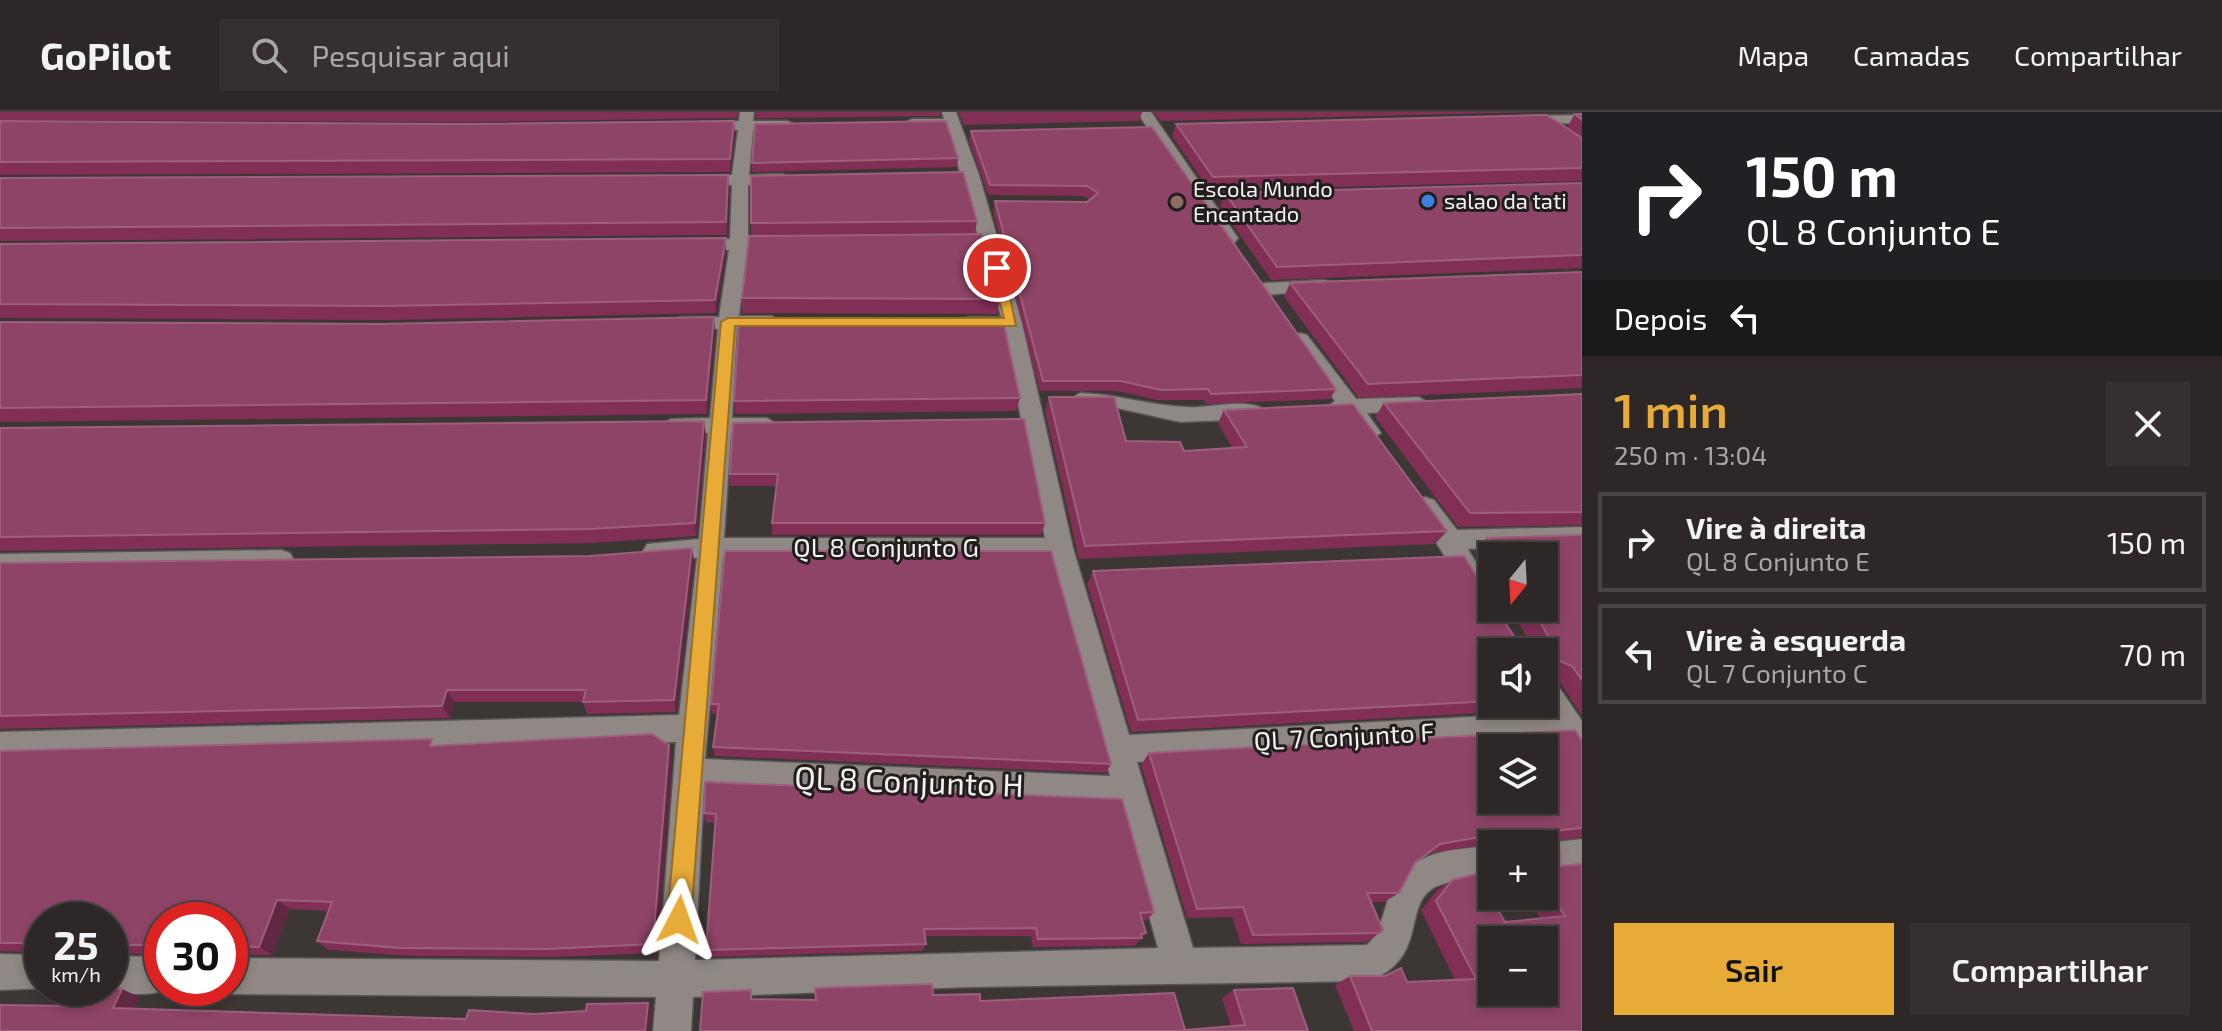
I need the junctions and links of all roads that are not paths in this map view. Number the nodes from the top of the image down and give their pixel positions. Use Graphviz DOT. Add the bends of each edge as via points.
graph roads {
  1 [pos="1144,112"];
  2 [pos="1538,116"];
  3 [pos="747,119"];
  4 [pos="1582,119"];
  5 [pos="1496,121"];
  6 [pos="894,123"];
  7 [pos="806,124"];
  8 [pos="957,125"];
  9 [pos="683,126"];
  10 [pos="1562,134"];
  11 [pos="801,179"];
  12 [pos="740,180"];
  13 [pos="676,181"];
  14 [pos="802,244"];
  15 [pos="676,245"];
  16 [pos="739,245"];
  17 [pos="1237,250"];
  18 [pos="1342,286"];
  19 [pos="728,322"];
  20 [pos="792,322"];
  21 [pos="950,323"];
  22 [pos="1012,323"];
  23 [pos="660,324"];
  24 [pos="1443,403"];
  25 [pos="1350,407"];
  26 [pos="1319,408"];
  27 [pos="1273,411"];
  28 [pos="1024,415"];
  29 [pos="720,425"];
  30 [pos="783,425"];
  31 [pos="647,426"];
  32 [pos="1387,455"];
  33 [pos="1414,491"];
  34 [pos="1582,536"];
  35 [pos="711,548"];
  36 [pos="1454,548"];
  37 [pos="632,553"];
  38 [pos="1426,558"];
  39 [pos="303,560"];
  40 [pos="1064,560"];
  41 [pos="0,564"];
  42 [pos="1100,571"];
  43 [pos="1478,586"];
  44 [pos="1567,716"];
  45 [pos="692,728"];
  46 [pos="0,746"];
  47 [pos="1119,749"];
  48 [pos="689,773"];
  49 [pos="1129,791"];
  50 [pos="1582,855"];
  51 [pos="1558,857"];
  52 [pos="1478,864"];
  53 [pos="1180,964"];
  54 [pos="0,972"];
  55 [pos="24,973"];
  56 [pos="248,976"];
  57 [pos="675,979"];
  58 [pos="672,1031"];
  1 -- 17 [label="street" via="1210,198"];
  2 -- 4 [label="street"];
  2 -- 5 [label="street"];
  2 -- 10 [label="street"];
  3 -- 7 [label="street"];
  3 -- 9 [label="street"];
  3 -- 12 [label="street"];
  6 -- 8 [label="street"];
  8 -- 22 [label="street" via="963,175 986,203 982,241"];
  11 -- 12 [label="street"];
  12 -- 13 [label="street"];
  12 -- 16 [label="street"];
  14 -- 16 [label="street"];
  15 -- 16 [label="street"];
  16 -- 19 [label="street"];
  18 -- 25 [label="street" via="1259,282"];
  19 -- 20 [label="street"];
  19 -- 23 [label="street"];
  19 -- 29 [label="street"];
  21 -- 22 [label="street"];
  22 -- 28 [label="street"];
  24 -- 25 [label="street"];
  25 -- 26 [label="street"];
  25 -- 32 [label="street"];
  27 -- 28 [label="street" via="1180,415 1117,401"];
  28 -- 40 [label="street"];
  29 -- 30 [label="street"];
  29 -- 31 [label="street"];
  29 -- 35 [label="street"];
  33 -- 36 [label="street"];
  34 -- 36 [label="street"];
  35 -- 37 [label="street, QL 8 Conjunto G"];
  35 -- 40 [label="street, QL 8 Conjunto G"];
  35 -- 45 [label="street"];
  36 -- 38 [label="street"];
  36 -- 43 [label="street"];
  39 -- 41 [label="street"];
  40 -- 42 [label="street, QL 8 Conjunto G"];
  40 -- 47 [label="street"];
  44 -- 47 [label="street, QL 7 Conjunto F"];
  45 -- 46 [label="street"];
  45 -- 48 [label="street"];
  47 -- 49 [label="street"];
  48 -- 49 [label="street, QL 8 Conjunto H"];
  48 -- 57 [label="street"];
  49 -- 53 [label="street"];
  50 -- 51 [label="street"];
  52 -- 53 [label="street" via="1449,867 1411,885 1390,944 1378,960"];
  53 -- 57 [label="street"];
  54 -- 55 [label="street"];
  56 -- 57 [label="street"];
  57 -- 58 [label="street"];
}
